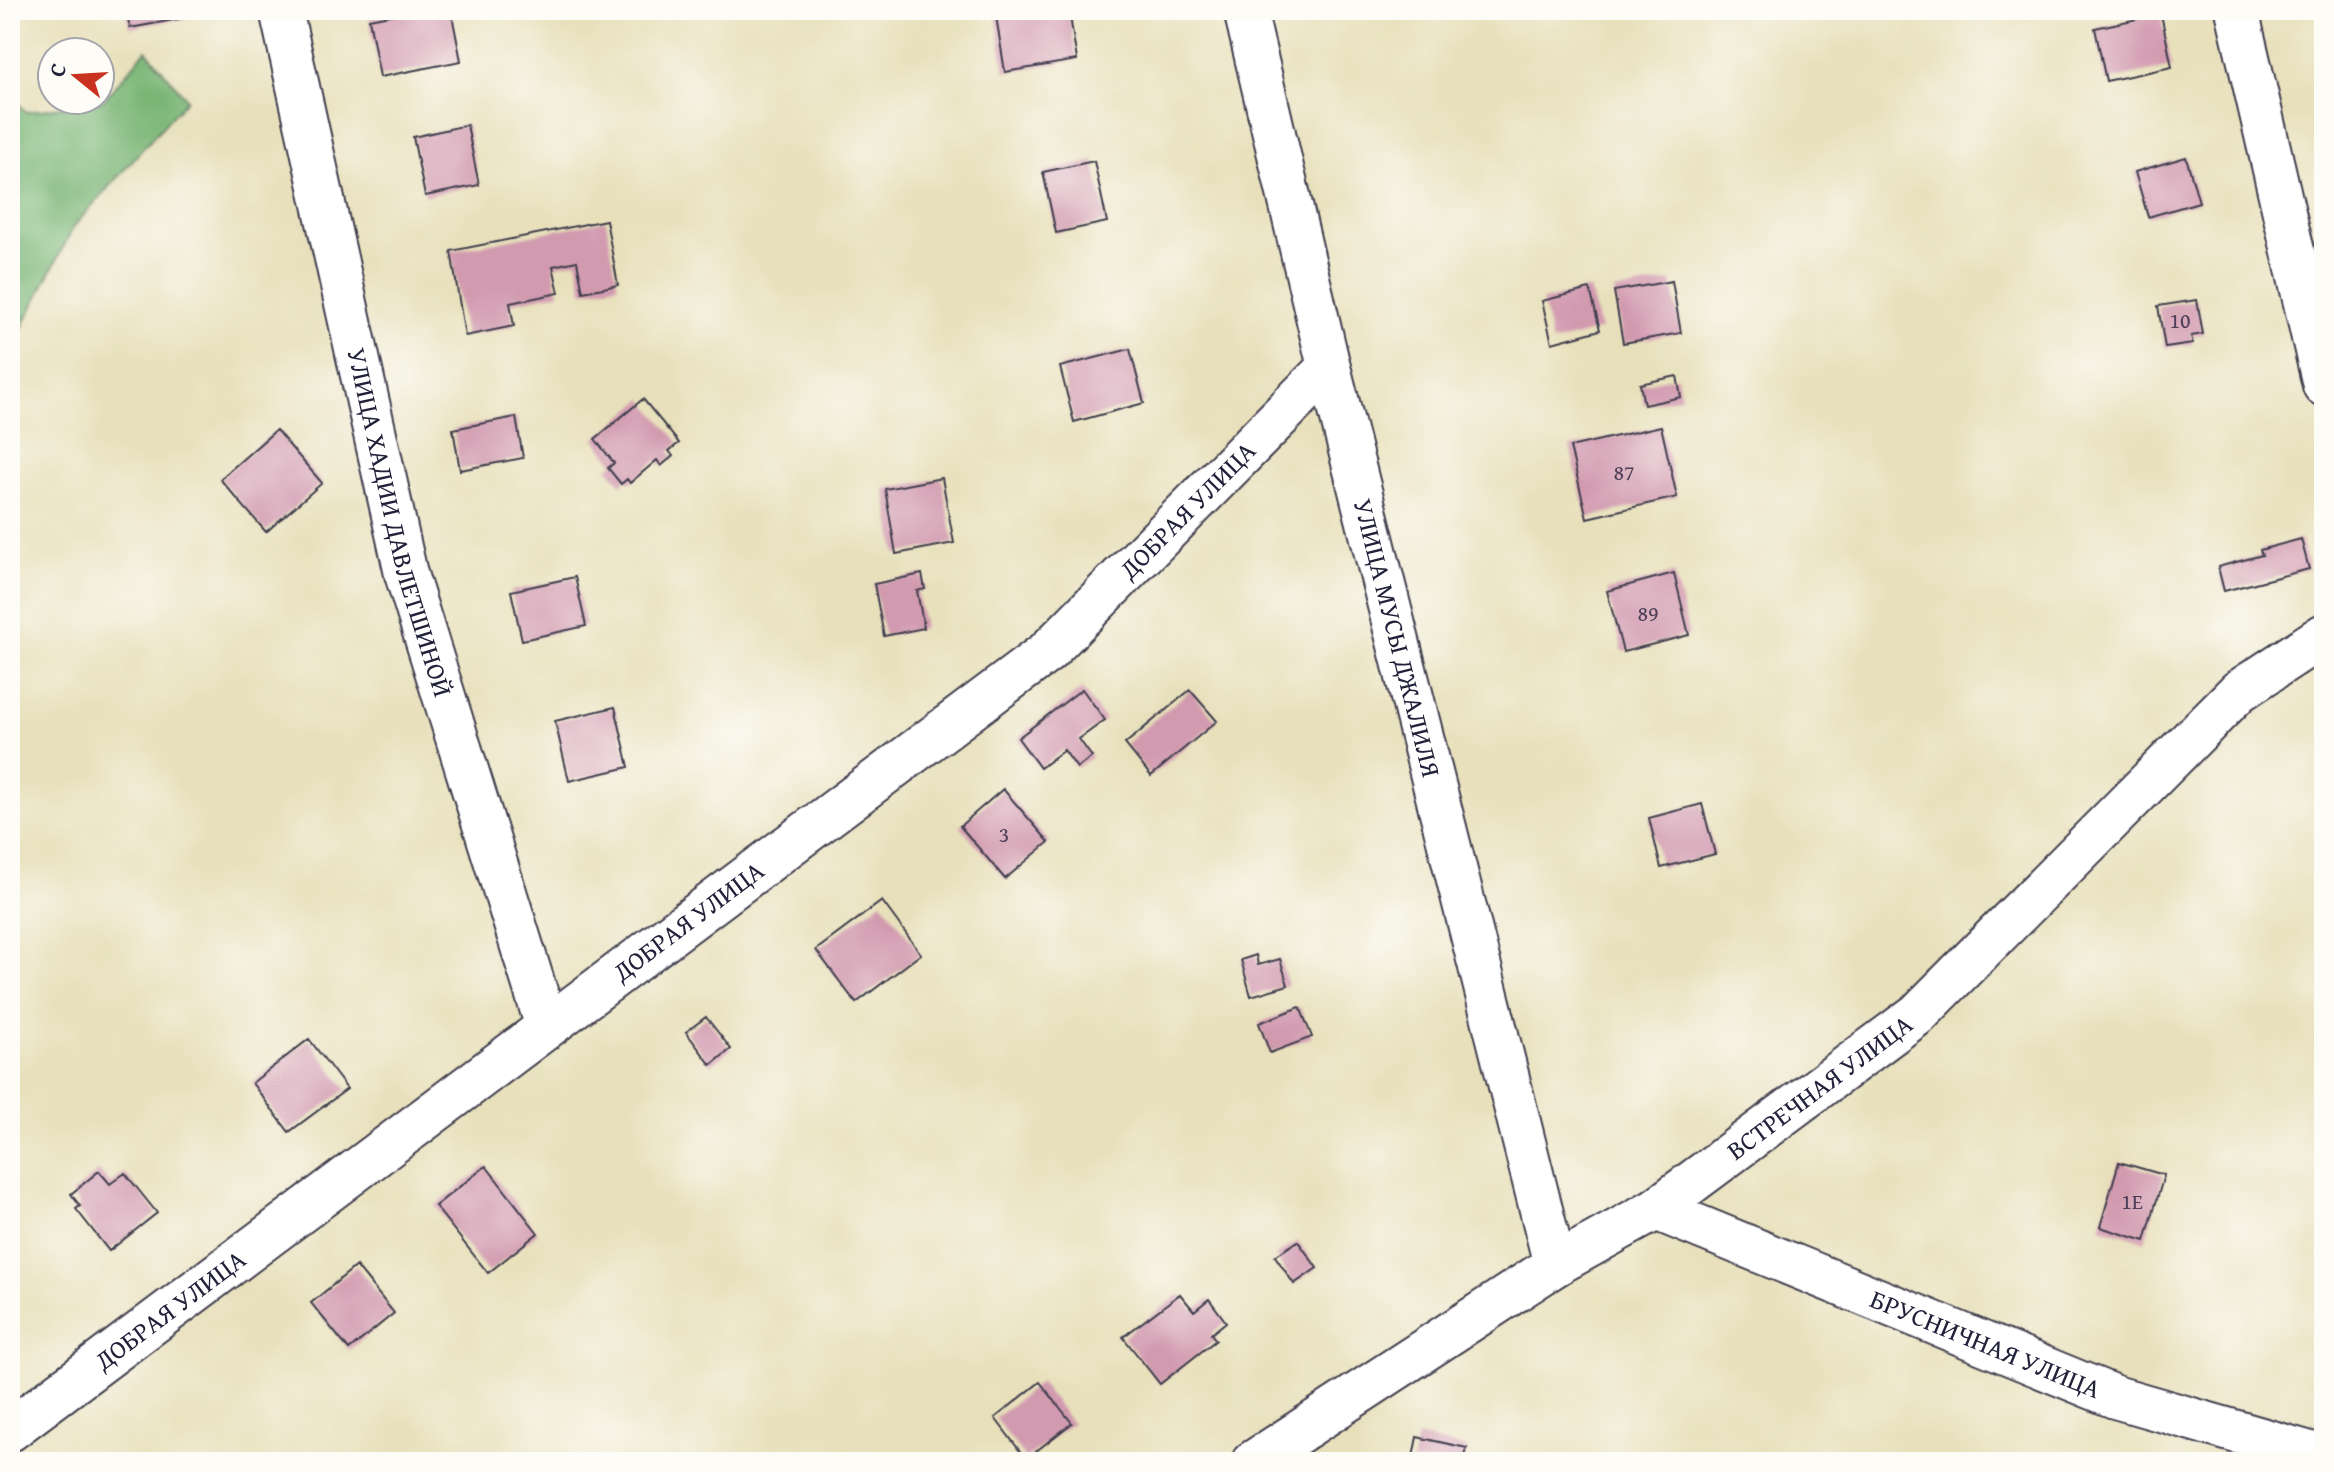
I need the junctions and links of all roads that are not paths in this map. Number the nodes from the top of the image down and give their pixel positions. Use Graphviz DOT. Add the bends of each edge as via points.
graph roads {
  1 [pos="281,10"];
  2 [pos="1245,10"];
  3 [pos="2237,10"];
  4 [pos="1329,367"];
  5 [pos="2324,385"];
  6 [pos="2324,635"];
  7 [pos="547,1027"];
  8 [pos="1656,1209"];
  9 [pos="1555,1265"];
  10 [pos="10,1430"];
  11 [pos="2324,1457"];
  12 [pos="1253,1462"];
  1 -- 7 [label="street, УЛИЦА ХАДИИ ДАВЛЕТШИНОЙ" via="406,574"];
  2 -- 4 [label="street, УЛИЦА МУСЫ ДЖАЛИЛЯ"];
  3 -- 5 [label="street"];
  4 -- 7 [label="street, ДОБРАЯ УЛИЦА" via="1047,652"];
  4 -- 9 [label="street, УЛИЦА МУСЫ ДЖАЛИЛЯ"];
  6 -- 8 [label="street, ВСТРЕЧНАЯ УЛИЦА" via="2239,691 1918,1014"];
  7 -- 10 [label="street, ДОБРАЯ УЛИЦА"];
  8 -- 9 [label="street, ВСТРЕЧНАЯ УЛИЦА"];
  8 -- 11 [label="street, БРУСНИЧНАЯ УЛИЦА" via="2115,1397"];
  9 -- 12 [label="street, ВСТРЕЧНАЯ УЛИЦА"];
}
